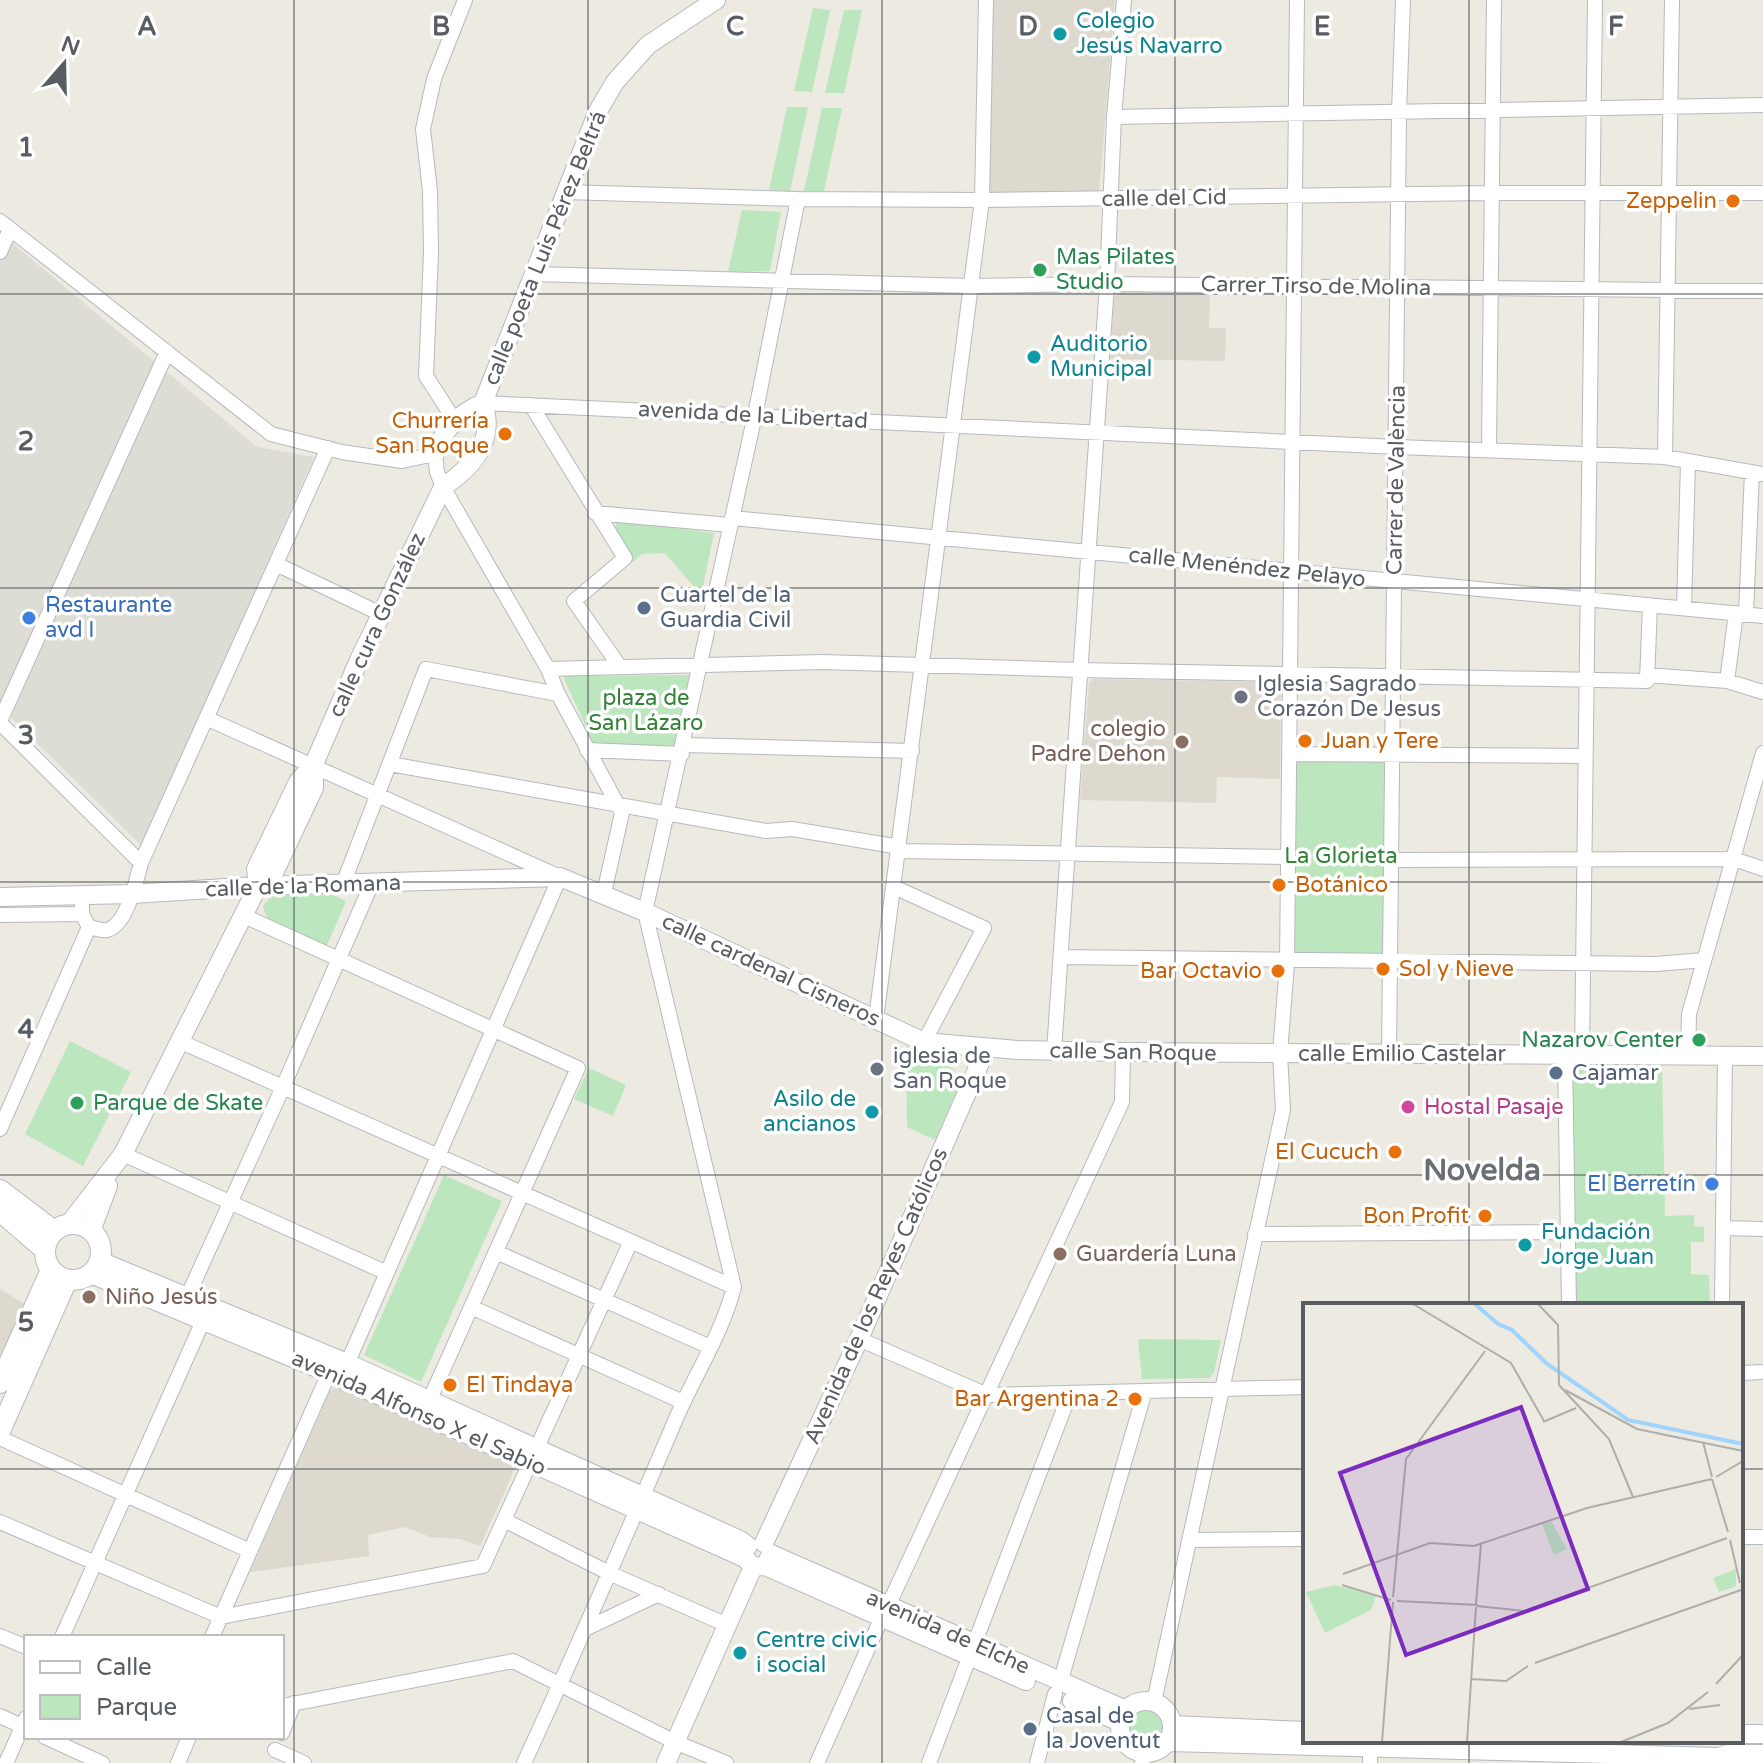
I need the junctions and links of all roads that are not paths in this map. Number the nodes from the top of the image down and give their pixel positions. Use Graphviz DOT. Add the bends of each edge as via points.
graph roads {
  1 [pos="465,0"];
  2 [pos="716,0"];
  3 [pos="986,0"];
  4 [pos="1124,0"];
  5 [pos="1297,0"];
  6 [pos="1403,0"];
  7 [pos="1494,0"];
  8 [pos="1595,0"];
  9 [pos="1672,0"];
  10 [pos="1763,105"];
  11 [pos="1594,108"];
  12 [pos="1671,108"];
  13 [pos="1492,111"];
  14 [pos="1399,113"];
  15 [pos="1296,115"];
  16 [pos="1114,117"];
  17 [pos="565,192"];
  18 [pos="1490,193"];
  19 [pos="1591,193"];
  20 [pos="1670,193"];
  21 [pos="1763,193"];
  22 [pos="1399,195"];
  23 [pos="1295,196"];
  24 [pos="798,199"];
  25 [pos="1110,199"];
  26 [pos="982,200"];
  27 [pos="5,225"];
  28 [pos="0,252"];
  29 [pos="533,274"];
  30 [pos="781,282"];
  31 [pos="1107,284"];
  32 [pos="971,286"];
  33 [pos="1294,286"];
  34 [pos="1398,287"];
  35 [pos="1489,288"];
  36 [pos="1590,289"];
  37 [pos="1668,291"];
  38 [pos="1763,291"];
  39 [pos="167,352"];
  40 [pos="483,403"];
  41 [pos="531,405"];
  42 [pos="755,415"];
  43 [pos="455,421"];
  44 [pos="954,426"];
  45 [pos="1097,433"];
  46 [pos="1292,442"];
  47 [pos="1397,447"];
  48 [pos="328,448"];
  49 [pos="1489,449"];
  50 [pos="435,454"];
  51 [pos="1588,455"];
  52 [pos="1665,457"];
  53 [pos="1688,462"];
  54 [pos="1758,473"];
  55 [pos="443,487"];
  56 [pos="595,513"];
  57 [pos="731,522"];
  58 [pos="939,537"];
  59 [pos="1089,551"];
  60 [pos="276,564"];
  61 [pos="1289,571"];
  62 [pos="1395,581"];
  63 [pos="1587,598"];
  64 [pos="1650,605"];
  65 [pos="1684,608"];
  66 [pos="381,614"];
  67 [pos="1741,614"];
  68 [pos="1763,616"];
  69 [pos="701,664"];
  70 [pos="922,666"];
  71 [pos="620,667"];
  72 [pos="548,669"];
  73 [pos="1080,670"];
  74 [pos="1289,674"];
  75 [pos="1393,677"];
  76 [pos="1647,678"];
  77 [pos="1586,679"];
  78 [pos="1727,681"];
  79 [pos="1763,692"];
  80 [pos="558,694"];
  81 [pos="206,718"];
  82 [pos="0,722"];
  83 [pos="683,749"];
  84 [pos="587,750"];
  85 [pos="912,751"];
  86 [pos="1763,753"];
  87 [pos="1289,754"];
  88 [pos="1393,755"];
  89 [pos="1585,756"];
  90 [pos="314,764"];
  91 [pos="390,764"];
  92 [pos="1761,769"];
  93 [pos="378,795"];
  94 [pos="618,805"];
  95 [pos="667,814"];
  96 [pos="899,849"];
  97 [pos="1067,853"];
  98 [pos="1288,857"];
  99 [pos="1584,858"];
  100 [pos="1734,859"];
  101 [pos="1392,860"];
  102 [pos="141,863"];
  103 [pos="1763,869"];
  104 [pos="560,877"];
  105 [pos="372,883"];
  106 [pos="343,884"];
  107 [pos="258,886"];
  108 [pos="894,887"];
  109 [pos="604,893"];
  110 [pos="132,894"];
  111 [pos="0,897"];
  112 [pos="84,912"];
  113 [pos="645,912"];
  114 [pos="0,915"];
  115 [pos="244,916"];
  116 [pos="1061,957"];
  117 [pos="339,960"];
  118 [pos="1287,960"];
  119 [pos="1704,960"];
  120 [pos="1390,961"];
  121 [pos="1582,961"];
  122 [pos="876,1019"];
  123 [pos="495,1030"];
  124 [pos="179,1041"];
  125 [pos="924,1042"];
  126 [pos="986,1049"];
  127 [pos="1054,1051"];
  128 [pos="1123,1052"];
  129 [pos="1280,1053"];
  130 [pos="1389,1054"];
  131 [pos="1574,1055"];
  132 [pos="1688,1056"];
  133 [pos="1725,1056"];
  134 [pos="1763,1056"];
  135 [pos="283,1087"];
  136 [pos="0,1129"];
  137 [pos="439,1156"];
  138 [pos="119,1161"];
  139 [pos="522,1193"];
  140 [pos="1,1194"];
  141 [pos="230,1203"];
  142 [pos="1723,1228"];
  143 [pos="1763,1229"];
  144 [pos="91,1231"];
  145 [pos="1568,1232"];
  146 [pos="1255,1234"];
  147 [pos="56,1235"];
  148 [pos="631,1241"];
  149 [pos="496,1252"];
  150 [pos="95,1268"];
  151 [pos="387,1273"];
  152 [pos="59,1275"];
  153 [pos="734,1287"];
  154 [pos="605,1300"];
  155 [pos="1569,1303"];
  156 [pos="1722,1303"];
  157 [pos="184,1304"];
  158 [pos="471,1307"];
  159 [pos="206,1313"];
  160 [pos="859,1339"];
  161 [pos="710,1347"];
  162 [pos="578,1356"];
  163 [pos="339,1372"];
  164 [pos="1763,1372"];
  165 [pos="1743,1373"];
  166 [pos="0,1383"];
  167 [pos="1303,1387"];
  168 [pos="1222,1389"];
  169 [pos="1145,1391"];
  170 [pos="1070,1393"];
  171 [pos="987,1395"];
  172 [pos="683,1402"];
  173 [pos="427,1407"];
  174 [pos="0,1431"];
  175 [pos="0,1438"];
  176 [pos="533,1455"];
  177 [pos="126,1493"];
  178 [pos="640,1502"];
  179 [pos="504,1520"];
  180 [pos="0,1522"];
  181 [pos="1303,1539"];
  182 [pos="1190,1540"];
  183 [pos="250,1551"];
  184 [pos="757,1556"];
  185 [pos="94,1564"];
  186 [pos="609,1573"];
  187 [pos="659,1594"];
  188 [pos="885,1610"];
  189 [pos="221,1617"];
  190 [pos="727,1625"];
  191 [pos="585,1629"];
  192 [pos="63,1635"];
  193 [pos="213,1635"];
  194 [pos="0,1636"];
  195 [pos="24,1646"];
  196 [pos="972,1649"];
  197 [pos="560,1684"];
  198 [pos="1058,1688"];
  199 [pos="1154,1702"];
  200 [pos="288,1704"];
  201 [pos="0,1716"];
  202 [pos="1123,1716"];
  203 [pos="24,1724"];
  204 [pos="24,1726"];
  205 [pos="1303,1731"];
  206 [pos="1170,1734"];
  207 [pos="49,1739"];
  208 [pos="188,1739"];
  209 [pos="675,1742"];
  210 [pos="277,1746"];
  211 [pos="1719,1752"];
  212 [pos="1763,1754"];
  213 [pos="1370,1756"];
  214 [pos="1143,1758"];
  215 [pos="1557,1759"];
  216 [pos="94,1761"];
  217 [pos="6,1763"];
  218 [pos="178,1763"];
  219 [pos="304,1763"];
  220 [pos="524,1763"];
  221 [pos="666,1763"];
  222 [pos="726,1763"];
  223 [pos="817,1763"];
  224 [pos="929,1763"];
  225 [pos="1037,1763"];
  1 -- 43 [label="street" via="434,79 423,129 431,252 426,376"];
  2 -- 17 [label="street, calle poeta Luis Pérez Beltrá" via="648,45 615,82"];
  3 -- 26 [label="street"];
  4 -- 16 [label="street"];
  5 -- 15 [label="street"];
  6 -- 14 [label="street, Carrer de València"];
  7 -- 13 [label="street"];
  8 -- 11 [label="street"];
  9 -- 12 [label="street"];
  10 -- 12 [label="street"];
  11 -- 12 [label="street"];
  11 -- 13 [label="street"];
  11 -- 19 [label="street"];
  12 -- 20 [label="street"];
  13 -- 14 [label="street"];
  13 -- 18 [label="street"];
  14 -- 15 [label="street"];
  14 -- 22 [label="street, Carrer de València"];
  15 -- 16 [label="street"];
  15 -- 23 [label="street"];
  16 -- 25 [label="street"];
  17 -- 24 [label="street, calle del Cid"];
  17 -- 29 [label="street, calle poeta Luis Pérez Beltrá"];
  18 -- 19 [label="street, calle del Cid"];
  18 -- 22 [label="street, calle del Cid"];
  18 -- 35 [label="street"];
  19 -- 20 [label="street, calle del Cid"];
  19 -- 36 [label="street"];
  20 -- 21 [label="street, calle del Cid"];
  20 -- 37 [label="street"];
  22 -- 23 [label="street, calle del Cid"];
  22 -- 34 [label="street, Carrer de València"];
  23 -- 25 [label="street, calle del Cid"];
  23 -- 33 [label="street"];
  24 -- 26 [label="street, calle del Cid"];
  24 -- 30 [label="street"];
  25 -- 26 [label="street, calle del Cid"];
  25 -- 31 [label="street"];
  26 -- 32 [label="street"];
  27 -- 28 [label="street"];
  27 -- 39 [label="street"];
  29 -- 30 [label="street, Carrer Tirso de Molina"];
  29 -- 40 [label="street, calle poeta Luis Pérez Beltrá"];
  30 -- 32 [label="street, Carrer Tirso de Molina"];
  30 -- 42 [label="street"];
  31 -- 32 [label="street, Carrer Tirso de Molina"];
  31 -- 33 [label="street, Carrer Tirso de Molina"];
  31 -- 45 [label="street"];
  32 -- 44 [label="street"];
  33 -- 34 [label="street, Carrer Tirso de Molina"];
  33 -- 46 [label="street"];
  34 -- 35 [label="street, Carrer Tirso de Molina"];
  34 -- 47 [label="street, Carrer de València"];
  35 -- 36 [label="street, Carrer Tirso de Molina"];
  35 -- 49 [label="street"];
  36 -- 37 [label="street, Carrer Tirso de Molina"];
  36 -- 51 [label="street"];
  37 -- 38 [label="street, Carrer Tirso de Molina"];
  37 -- 52 [label="street"];
  39 -- 48 [label="street" via="271,434"];
  39 -- 82 [label="street"];
  40 -- 41 [label="street, avenida de la Libertad"];
  40 -- 43 [label="street"];
  40 -- 55 [label="street" via="488,432 463,473"];
  41 -- 42 [label="street, avenida de la Libertad"];
  41 -- 56 [label="street"];
  42 -- 44 [label="street, avenida de la Libertad"];
  42 -- 57 [label="street"];
  43 -- 50 [label="street"];
  44 -- 45 [label="street, avenida de la Libertad"];
  44 -- 58 [label="street"];
  45 -- 46 [label="street, avenida de la Libertad"];
  45 -- 59 [label="street"];
  46 -- 47 [label="street, avenida de la Libertad"];
  46 -- 61 [label="street"];
  47 -- 49 [label="street, avenida de la Libertad"];
  47 -- 62 [label="street, Carrer de València"];
  48 -- 50 [label="street" via="402,461"];
  48 -- 60 [label="street"];
  49 -- 51 [label="street, avenida de la Libertad"];
  50 -- 55 [label="street"];
  51 -- 52 [label="street, avenida de la Libertad"];
  51 -- 63 [label="street"];
  52 -- 53 [label="street, avenida de la Libertad"];
  53 -- 54 [label="street, avenida de la Libertad"];
  53 -- 65 [label="street"];
  54 -- 67 [label="street"];
  55 -- 66 [label="street, calle cura González"];
  55 -- 72 [label="street"];
  56 -- 57 [label="street, calle Menéndez Pelayo"];
  56 -- 71 [label="street" via="625,558 574,601"];
  57 -- 58 [label="street, calle Menéndez Pelayo"];
  57 -- 69 [label="street"];
  58 -- 59 [label="street, calle Menéndez Pelayo"];
  58 -- 70 [label="street"];
  59 -- 61 [label="street, calle Menéndez Pelayo"];
  59 -- 73 [label="street"];
  60 -- 66 [label="street"];
  60 -- 81 [label="street"];
  61 -- 62 [label="street, calle Menéndez Pelayo"];
  61 -- 74 [label="street"];
  62 -- 63 [label="street, calle Menéndez Pelayo"];
  62 -- 75 [label="street, Carrer de València"];
  63 -- 64 [label="street, calle Menéndez Pelayo"];
  63 -- 77 [label="street"];
  64 -- 65 [label="street, calle Menéndez Pelayo"];
  64 -- 76 [label="street"];
  65 -- 67 [label="street, calle Menéndez Pelayo"];
  66 -- 90 [label="street, calle cura González"];
  67 -- 68 [label="street, calle Menéndez Pelayo"];
  67 -- 78 [label="street"];
  69 -- 70 [label="street"];
  69 -- 71 [label="street"];
  69 -- 83 [label="street"];
  70 -- 73 [label="street"];
  70 -- 85 [label="street"];
  71 -- 72 [label="street"];
  72 -- 80 [label="street"];
  73 -- 74 [label="street"];
  73 -- 97 [label="street"];
  74 -- 75 [label="street"];
  74 -- 87 [label="street"];
  75 -- 77 [label="street"];
  75 -- 88 [label="street, Carrer de València"];
  76 -- 77 [label="street"];
  76 -- 78 [label="street"];
  77 -- 89 [label="street"];
  78 -- 79 [label="street"];
  80 -- 84 [label="street"];
  80 -- 91 [label="street" via="426,669"];
  81 -- 90 [label="street"];
  81 -- 102 [label="street"];
  82 -- 102 [label="street"];
  83 -- 84 [label="street"];
  83 -- 85 [label="street"];
  83 -- 95 [label="street"];
  84 -- 94 [label="street"];
  85 -- 96 [label="street"];
  86 -- 92 [label="street"];
  87 -- 88 [label="street"];
  87 -- 98 [label="street"];
  88 -- 89 [label="street"];
  88 -- 101 [label="street, Carrer de València"];
  89 -- 99 [label="street"];
  90 -- 93 [label="street"];
  90 -- 107 [label="street, calle cura González" via="298,782 256,869"];
  91 -- 93 [label="street"];
  91 -- 94 [label="street"];
  92 -- 100 [label="street"];
  93 -- 104 [label="street"];
  93 -- 106 [label="street"];
  94 -- 95 [label="street"];
  94 -- 109 [label="street" via="622,813"];
  95 -- 96 [label="street"];
  95 -- 113 [label="street"];
  96 -- 97 [label="street"];
  96 -- 108 [label="street"];
  97 -- 98 [label="street"];
  97 -- 116 [label="street"];
  98 -- 118 [label="street"];
  99 -- 100 [label="street"];
  99 -- 101 [label="street"];
  99 -- 121 [label="street"];
  100 -- 103 [label="street"];
  100 -- 119 [label="street"];
  101 -- 120 [label="street, Carrer de València"];
  102 -- 110 [label="street"];
  104 -- 105 [label="street, calle de la Romana"];
  104 -- 109 [label="street, calle de la Romana"];
  104 -- 123 [label="street"];
  105 -- 106 [label="street, calle de la Romana"];
  105 -- 117 [label="street"];
  106 -- 107 [label="street, calle de la Romana"];
  107 -- 110 [label="street, calle de la Romana"];
  107 -- 115 [label="street, calle cura González"];
  108 -- 122 [label="street"];
  108 -- 125 [label="street" via="984,928"];
  109 -- 113 [label="street, calle cardenal Cisneros"];
  110 -- 112 [label="street, calle de la Romana"];
  110 -- 112 [label="street" via="116,926 104,931"];
  111 -- 112 [label="street, calle de la Romana"];
  112 -- 114 [label="street"];
  112 -- 136 [label="street"];
  113 -- 122 [label="street, calle cardenal Cisneros"];
  113 -- 153 [label="street"];
  115 -- 117 [label="street"];
  115 -- 124 [label="street, calle cura González"];
  116 -- 118 [label="street"];
  116 -- 127 [label="street"];
  117 -- 123 [label="street"];
  117 -- 135 [label="street"];
  118 -- 120 [label="street"];
  118 -- 129 [label="street"];
  119 -- 121 [label="street"];
  119 -- 132 [label="street" via="1689,1014"];
  120 -- 121 [label="street"];
  120 -- 130 [label="street, Carrer de València"];
  121 -- 131 [label="street"];
  122 -- 125 [label="street, calle cardenal Cisneros"];
  123 -- 137 [label="street"];
  123 -- 139 [label="street" via="578,1068"];
  124 -- 135 [label="street"];
  124 -- 138 [label="street, calle cura González"];
  125 -- 126 [label="street, calle cardenal Cisneros"];
  126 -- 127 [label="street, calle San Roque"];
  126 -- 160 [label="street, Avenida de los Reyes Católicos"];
  127 -- 128 [label="street, calle San Roque"];
  128 -- 129 [label="street, calle San Roque"];
  128 -- 171 [label="street" via="1122,1102"];
  129 -- 130 [label="street, calle Emilio Castelar"];
  129 -- 146 [label="street" via="1283,1110"];
  130 -- 131 [label="street, calle Emilio Castelar"];
  131 -- 132 [label="street, calle Emilio Castelar"];
  131 -- 145 [label="street"];
  132 -- 133 [label="street, calle Emilio Castelar"];
  133 -- 134 [label="street, calle Emilio Castelar"];
  133 -- 142 [label="street"];
  135 -- 137 [label="street"];
  135 -- 141 [label="street"];
  137 -- 139 [label="street"];
  137 -- 151 [label="street"];
  138 -- 141 [label="street"];
  138 -- 144 [label="street, calle cura González"];
  138 -- 147 [label="street, calle cura González"];
  139 -- 148 [label="street"];
  139 -- 149 [label="street"];
  140 -- 147 [label="main road"];
  141 -- 151 [label="street"];
  141 -- 157 [label="street"];
  142 -- 143 [label="street"];
  142 -- 156 [label="street"];
  144 -- 147 [label="main road" via="78,1224"];
  144 -- 150 [label="main road" via="99,1241"];
  145 -- 146 [label="street"];
  145 -- 155 [label="street"];
  146 -- 168 [label="street"];
  147 -- 152 [label="main road"];
  148 -- 153 [label="street"];
  148 -- 154 [label="street"];
  149 -- 154 [label="street"];
  149 -- 158 [label="street"];
  150 -- 152 [label="main road" via="76,1281"];
  150 -- 157 [label="street, avenida Alfonso X el Sabio"];
  151 -- 163 [label="street"];
  152 -- 166 [label="main road"];
  152 -- 174 [label="main road"];
  153 -- 161 [label="street"];
  154 -- 161 [label="street"];
  154 -- 162 [label="street"];
  157 -- 159 [label="street, avenida Alfonso X el Sabio"];
  158 -- 162 [label="street"];
  158 -- 173 [label="street"];
  159 -- 163 [label="street, avenida Alfonso X el Sabio"];
  159 -- 177 [label="street"];
  160 -- 171 [label="street"];
  160 -- 184 [label="street, Avenida de los Reyes Católicos"];
  161 -- 172 [label="street"];
  162 -- 172 [label="street"];
  162 -- 176 [label="street"];
  163 -- 173 [label="street, avenida Alfonso X el Sabio"];
  163 -- 183 [label="street"];
  164 -- 165 [label="street"];
  167 -- 168 [label="street"];
  168 -- 169 [label="street"];
  168 -- 182 [label="street"];
  169 -- 170 [label="street"];
  169 -- 198 [label="street"];
  170 -- 171 [label="street"];
  170 -- 196 [label="street"];
  171 -- 188 [label="street"];
  172 -- 178 [label="street"];
  173 -- 176 [label="street, avenida Alfonso X el Sabio"];
  175 -- 177 [label="street"];
  176 -- 178 [label="street, avenida Alfonso X el Sabio"];
  176 -- 179 [label="street"];
  177 -- 183 [label="street"];
  177 -- 185 [label="street"];
  178 -- 184 [label="street, avenida Alfonso X el Sabio" via="740,1540"];
  178 -- 186 [label="street"];
  179 -- 186 [label="street"];
  179 -- 189 [label="street" via="483,1566"];
  180 -- 185 [label="street"];
  181 -- 182 [label="street"];
  182 -- 199 [label="street"];
  183 -- 189 [label="street"];
  184 -- 188 [label="street, avenida de Elche"];
  184 -- 190 [label="street, Avenida de los Reyes Católicos"];
  185 -- 189 [label="street"];
  185 -- 192 [label="street"];
  186 -- 187 [label="street"];
  186 -- 191 [label="street"];
  187 -- 190 [label="street"];
  187 -- 191 [label="street"];
  188 -- 196 [label="street, avenida de Elche"];
  188 -- 223 [label="street"];
  189 -- 193 [label="street"];
  190 -- 209 [label="street, Avenida de los Reyes Católicos"];
  191 -- 197 [label="street"];
  194 -- 195 [label="street"];
  196 -- 198 [label="street, avenida de Elche"];
  196 -- 224 [label="street"];
  197 -- 200 [label="street" via="513,1661"];
  197 -- 209 [label="street"];
  197 -- 220 [label="street"];
  198 -- 202 [label="street, avenida de Elche"];
  198 -- 225 [label="street"];
  199 -- 202 [label="street" via="1138,1702"];
  199 -- 206 [label="street" via="1167,1711"];
  201 -- 203 [label="street"];
  202 -- 214 [label="street" via="1121,1735"];
  204 -- 217 [label="street"];
  205 -- 206 [label="street"];
  206 -- 213 [label="street"];
  206 -- 214 [label="street"];
  207 -- 216 [label="street"];
  208 -- 218 [label="street"];
  209 -- 221 [label="street, Avenida de los Reyes Católicos"];
  209 -- 222 [label="street"];
  210 -- 219 [label="street"];
  211 -- 212 [label="street"];
  211 -- 215 [label="street"];
  213 -- 215 [label="street"];
}
